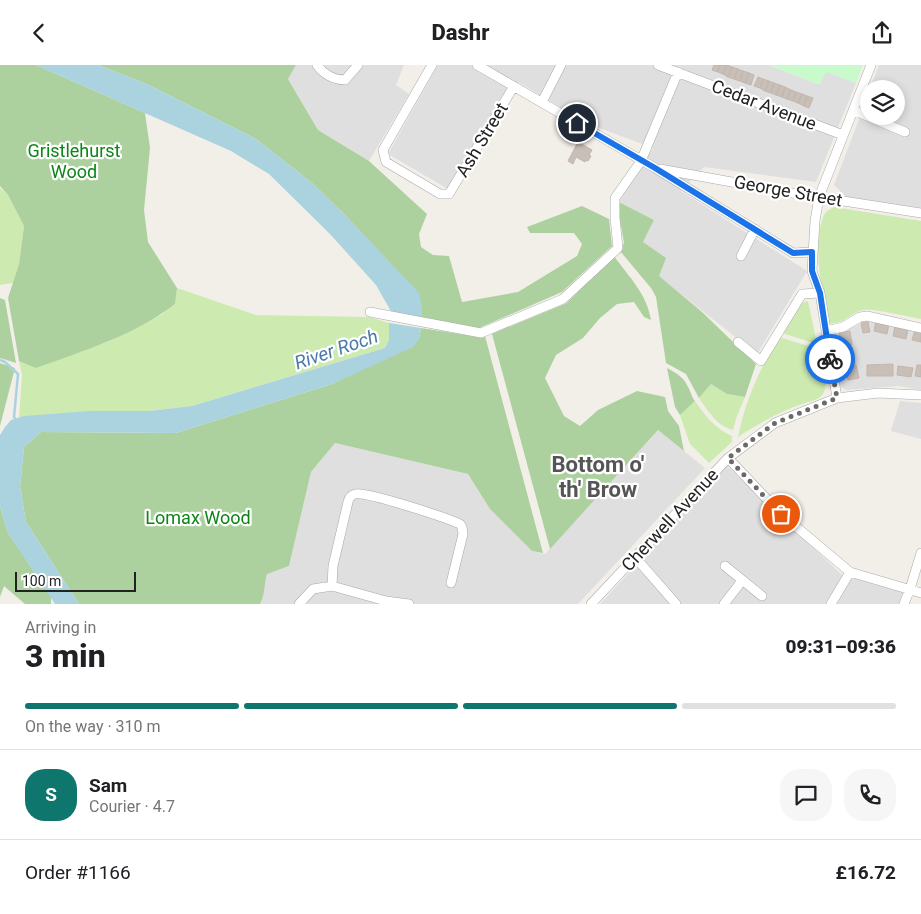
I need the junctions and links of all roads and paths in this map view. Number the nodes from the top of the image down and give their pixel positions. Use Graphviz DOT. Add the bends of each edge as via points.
graph roads {
  1 [pos="317,65"];
  2 [pos="358,65"];
  3 [pos="432,65"];
  4 [pos="477,65"];
  5 [pos="561,65"];
  6 [pos="658,65"];
  7 [pos="871,65"];
  8 [pos="678,72"];
  9 [pos="514,86"];
  10 [pos="542,102"];
  11 [pos="853,110"];
  12 [pos="905,132"];
  13 [pos="843,135"];
  14 [pos="641,161"];
  15 [pos="655,168"];
  16 [pos="819,197"];
  17 [pos="921,213"];
  18 [pos="755,229"];
  19 [pos="812,252"];
  20 [pos="741,256"];
  21 [pos="820,293"];
  22 [pos="370,313"];
  23 [pos="921,328"];
  24 [pos="826,331"];
  25 [pos="738,342"];
  26 [pos="921,395"];
  27 [pos="837,398"];
  28 [pos="728,458"];
  29 [pos="921,553"];
  30 [pos="635,557"];
  31 [pos="725,566"];
  32 [pos="850,572"];
  33 [pos="742,581"];
  34 [pos="451,583"];
  35 [pos="332,587"];
  36 [pos="910,589"];
  37 [pos="921,593"];
  38 [pos="762,596"];
  39 [pos="385,602"];
  40 [pos="299,604"];
  41 [pos="409,604"];
  42 [pos="591,604"];
  43 [pos="676,604"];
  44 [pos="724,604"];
  45 [pos="831,604"];
  46 [pos="904,604"];
  1 -- 2 [label="street" via="338,80 345,80"];
  3 -- 9 [label="street, Ash Street" via="383,150 386,162 440,194 449,194"];
  4 -- 9 [label="street"];
  5 -- 10 [label="street"];
  6 -- 8 [label="street, Cedar Avenue"];
  7 -- 11 [label="street"];
  8 -- 13 [label="street, Cedar Avenue"];
  8 -- 14 [label="street"];
  9 -- 10 [label="street"];
  10 -- 14 [label="street"];
  11 -- 12 [label="street"];
  11 -- 13 [label="street"];
  13 -- 16 [label="street"];
  14 -- 15 [label="street"];
  14 -- 22 [label="street" via="615,198 618,248 563,299 481,333"];
  15 -- 16 [label="street, George Street"];
  15 -- 18 [label="street"];
  16 -- 17 [label="street, George Street"];
  16 -- 19 [label="street"];
  18 -- 19 [label="street" via="793,253"];
  18 -- 20 [label="street"];
  19 -- 21 [label="street" via="812,271"];
  21 -- 24 [label="street"];
  21 -- 25 [label="street" via="802,294 761,361"];
  23 -- 24 [label="street" via="867,316"];
  24 -- 27 [label="street"];
  26 -- 27 [label="street, Cherwell Avenue" via="878,393"];
  27 -- 28 [label="street, Cherwell Avenue" via="775,423"];
  28 -- 30 [label="street, Cherwell Avenue"];
  28 -- 32 [label="street" via="781,514"];
  29 -- 36 [label="street"];
  30 -- 42 [label="street, Cherwell Avenue"];
  30 -- 43 [label="street"];
  31 -- 33 [label="street"];
  32 -- 36 [label="street"];
  32 -- 45 [label="street"];
  33 -- 38 [label="street"];
  33 -- 44 [label="street"];
  34 -- 35 [label="street" via="463,534 460,524 379,498 354,494 348,502"];
  35 -- 39 [label="street"];
  35 -- 40 [label="street" via="313,589"];
  36 -- 37 [label="street"];
  36 -- 46 [label="street"];
  39 -- 41 [label="street"];
}
